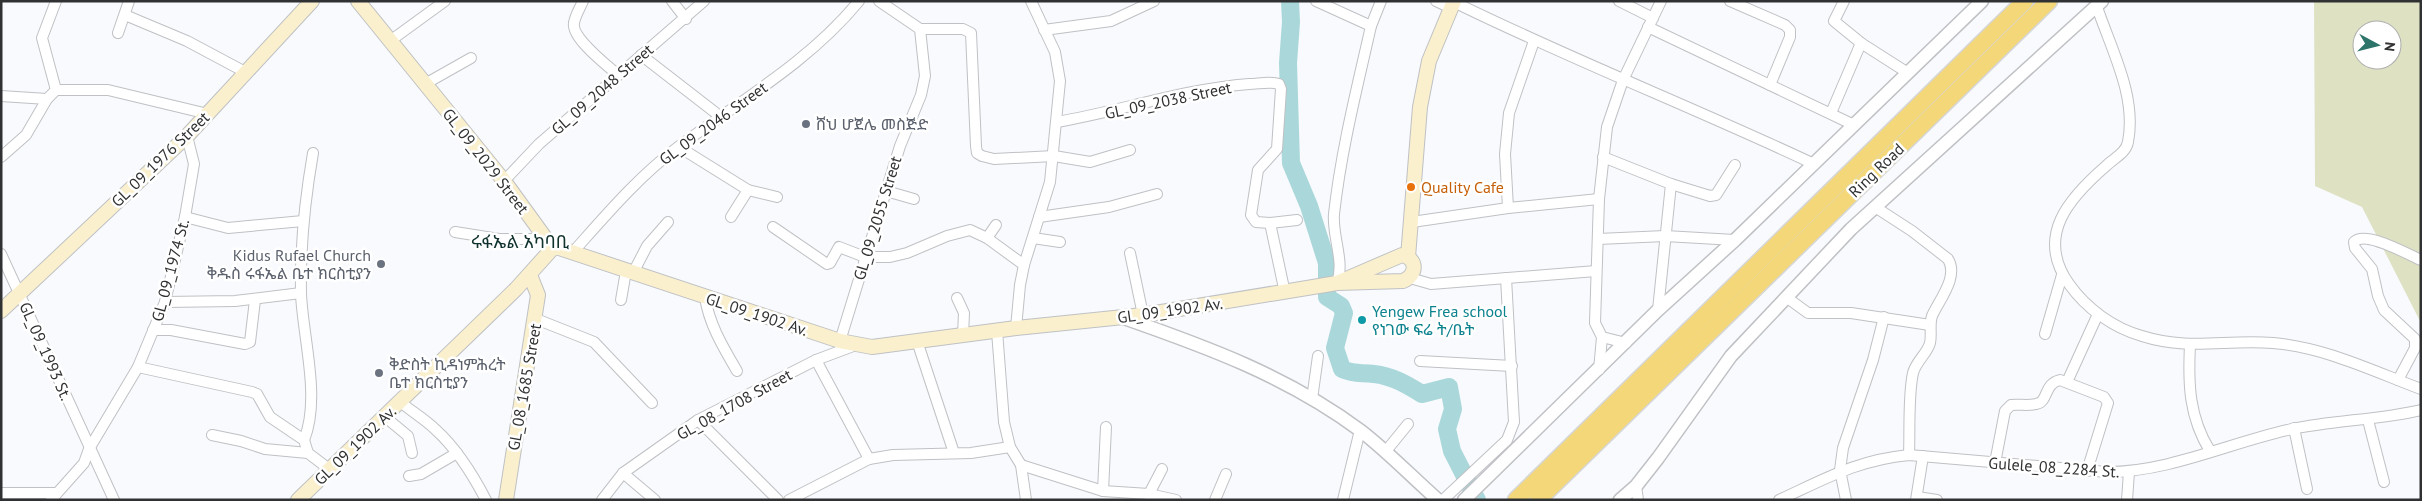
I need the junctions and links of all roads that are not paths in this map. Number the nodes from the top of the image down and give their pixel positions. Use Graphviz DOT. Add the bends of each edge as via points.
graph roads {
  1 [pos="56,1"];
  2 [pos="129,1"];
  3 [pos="312,1"];
  4 [pos="358,1"];
  5 [pos="445,1"];
  6 [pos="583,1"];
  7 [pos="672,1"];
  8 [pos="704,1"];
  9 [pos="859,1"];
  10 [pos="879,1"];
  11 [pos="1031,1"];
  12 [pos="1154,1"];
  13 [pos="1316,1"];
  14 [pos="1380,1"];
  15 [pos="1436,1"];
  16 [pos="1619,1"];
  17 [pos="1661,1"];
  18 [pos="1730,1"];
  19 [pos="1844,1"];
  20 [pos="1982,1"];
  21 [pos="2025,1"];
  22 [pos="2049,1"];
  23 [pos="1453,4"];
  24 [pos="2099,4"];
  25 [pos="125,15"];
  26 [pos="686,19"];
  27 [pos="1651,23"];
  28 [pos="1371,26"];
  29 [pos="920,30"];
  30 [pos="1044,30"];
  31 [pos="118,33"];
  32 [pos="390,41"];
  33 [pos="1534,41"];
  34 [pos="1861,43"];
  35 [pos="641,55"];
  36 [pos="471,58"];
  37 [pos="247,73"];
  38 [pos="1908,73"];
  39 [pos="618,76"];
  40 [pos="1623,80"];
  41 [pos="425,84"];
  42 [pos="1770,85"];
  43 [pos="56,90"];
  44 [pos="1,96"];
  45 [pos="47,99"];
  46 [pos="1831,113"];
  47 [pos="208,114"];
  48 [pos="722,117"];
  49 [pos="1057,122"];
  50 [pos="1854,125"];
  51 [pos="187,136"];
  52 [pos="679,147"];
  53 [pos="1130,150"];
  54 [pos="313,153"];
  55 [pos="1054,156"];
  56 [pos="1,157"];
  57 [pos="1603,157"];
  58 [pos="1814,164"];
  59 [pos="1735,165"];
  60 [pos="504,181"];
  61 [pos="1671,184"];
  62 [pos="748,190"];
  63 [pos="886,191"];
  64 [pos="1157,194"];
  65 [pos="777,197"];
  66 [pos="914,199"];
  67 [pos="1599,199"];
  68 [pos="1875,207"];
  69 [pos="1508,208"];
  70 [pos="185,217"];
  71 [pos="731,217"];
  72 [pos="1039,217"];
  73 [pos="1297,220"];
  74 [pos="303,221"];
  75 [pos="668,222"];
  76 [pos="1412,222"];
  77 [pos="1270,223"];
  78 [pos="996,225"];
  79 [pos="773,227"];
  80 [pos="454,232"];
  81 [pos="1665,236"];
  82 [pos="986,238"];
  83 [pos="1033,238"];
  84 [pos="1598,239"];
  85 [pos="1735,240"];
  86 [pos="1060,242"];
  87 [pos="551,243"];
  88 [pos="573,252"];
  89 [pos="1130,253"];
  90 [pos="1,254"];
  91 [pos="865,257"];
  92 [pos="1408,257"];
  93 [pos="1392,259"];
  94 [pos="2421,260"];
  95 [pos="1024,265"];
  96 [pos="1596,271"];
  97 [pos="630,272"];
  98 [pos="530,275"];
  99 [pos="2062,275"];
  100 [pos="1506,278"];
  101 [pos="1404,279"];
  102 [pos="1337,283"];
  103 [pos="20,292"];
  104 [pos="301,293"];
  105 [pos="1285,293"];
  106 [pos="705,297"];
  107 [pos="1786,297"];
  108 [pos="957,298"];
  109 [pos="255,300"];
  110 [pos="622,300"];
  111 [pos="165,302"];
  112 [pos="1658,310"];
  113 [pos="1,311"];
  114 [pos="2098,314"];
  115 [pos="1143,315"];
  116 [pos="1884,317"];
  117 [pos="1121,318"];
  118 [pos="536,319"];
  119 [pos="1930,325"];
  120 [pos="1016,328"];
  121 [pos="154,330"];
  122 [pos="997,331"];
  123 [pos="1699,332"];
  124 [pos="2045,334"];
  125 [pos="963,335"];
  126 [pos="1602,337"];
  127 [pos="840,341"];
  128 [pos="917,341"];
  129 [pos="1626,343"];
  130 [pos="856,345"];
  131 [pos="2190,345"];
  132 [pos="1318,356"];
  133 [pos="816,360"];
  134 [pos="1420,361"];
  135 [pos="1512,366"];
  136 [pos="138,367"];
  137 [pos="1599,370"];
  138 [pos="737,371"];
  139 [pos="2398,380"];
  140 [pos="2067,382"];
  141 [pos="2421,389"];
  142 [pos="1312,399"];
  143 [pos="399,401"];
  144 [pos="652,403"];
  145 [pos="2421,410"];
  146 [pos="384,416"];
  147 [pos="698,420"];
  148 [pos="2368,420"];
  149 [pos="1408,424"];
  150 [pos="1106,428"];
  151 [pos="2294,428"];
  152 [pos="1360,430"];
  153 [pos="212,435"];
  154 [pos="304,440"];
  155 [pos="1010,447"];
  156 [pos="89,449"];
  157 [pos="1386,451"];
  158 [pos="2210,451"];
  159 [pos="308,453"];
  160 [pos="412,453"];
  161 [pos="457,453"];
  162 [pos="954,453"];
  163 [pos="1908,455"];
  164 [pos="1923,456"];
  165 [pos="869,458"];
  166 [pos="1995,463"];
  167 [pos="1021,464"];
  168 [pos="329,469"];
  169 [pos="1162,469"];
  170 [pos="1840,470"];
  171 [pos="2088,471"];
  172 [pos="2129,472"];
  173 [pos="623,473"];
  174 [pos="1226,474"];
  175 [pos="409,476"];
  176 [pos="2384,482"];
  177 [pos="1636,486"];
  178 [pos="2307,489"];
  179 [pos="1103,490"];
  180 [pos="1,493"];
  181 [pos="1149,494"];
  182 [pos="54,496"];
  183 [pos="1916,498"];
  184 [pos="114,500"];
  185 [pos="298,500"];
  186 [pos="486,500"];
  187 [pos="506,500"];
  188 [pos="602,500"];
  189 [pos="655,500"];
  190 [pos="778,500"];
  191 [pos="790,500"];
  192 [pos="1026,500"];
  193 [pos="1176,500"];
  194 [pos="1215,500"];
  195 [pos="1343,500"];
  196 [pos="1438,500"];
  197 [pos="1443,500"];
  198 [pos="1464,500"];
  199 [pos="1516,500"];
  200 [pos="1538,500"];
  201 [pos="1620,500"];
  202 [pos="1638,500"];
  203 [pos="1779,500"];
  204 [pos="1846,500"];
  205 [pos="1937,500"];
  206 [pos="2127,500"];
  1 -- 43 [label="street" via="42,38"];
  2 -- 25 [label="street"];
  3 -- 37 [label="main road, GL_09_1976 Street"];
  4 -- 32 [label="main road, GL_09_2029 Street"];
  5 -- 32 [label="street"];
  6 -- 39 [label="street" via="574,30"];
  7 -- 26 [label="street"];
  8 -- 26 [label="street, GL_09_2048 Street"];
  9 -- 48 [label="street, GL_09_2046 Street" via="832,31 793,65"];
  10 -- 29 [label="street"];
  11 -- 30 [label="street"];
  12 -- 30 [label="street" via="1112,21"];
  13 -- 28 [label="street"];
  14 -- 28 [label="street"];
  15 -- 23 [label="street"];
  16 -- 27 [label="street"];
  17 -- 27 [label="street"];
  18 -- 42 [label="street" via="1790,30"];
  19 -- 34 [label="street" via="1834,21"];
  20 -- 38 [label="street"];
  21 -- 123 [label="highway, Ring Road"];
  22 -- 123 [label="highway, Ring Road"];
  23 -- 33 [label="street"];
  23 -- 76 [label="main road" via="1429,61 1421,98 1416,132"];
  24 -- 68 [label="street"];
  24 -- 99 [label="street" via="2129,103 2128,144 2088,182 2058,222 2054,240"];
  25 -- 31 [label="street"];
  25 -- 37 [label="street"];
  26 -- 35 [label="street, GL_09_2048 Street"];
  27 -- 40 [label="street"];
  27 -- 42 [label="street"];
  28 -- 102 [label="street" via="1339,172 1334,220 1341,273"];
  29 -- 55 [label="street" via="963,29 971,33 978,152 982,156 994,159"];
  29 -- 63 [label="street, GL_09_2055 Street" via="925,76 921,95"];
  30 -- 49 [label="street" via="1058,64"];
  32 -- 41 [label="main road, GL_09_2029 Street"];
  33 -- 40 [label="street"];
  33 -- 69 [label="street" via="1510,114 1505,154"];
  34 -- 38 [label="street"];
  34 -- 46 [label="street"];
  35 -- 39 [label="street, GL_09_2048 Street"];
  35 -- 48 [label="street"];
  36 -- 41 [label="street"];
  37 -- 47 [label="main road, GL_09_1976 Street"];
  38 -- 50 [label="street"];
  39 -- 60 [label="street, GL_09_2048 Street" via="539,144"];
  40 -- 57 [label="street" via="1607,127"];
  40 -- 58 [label="street"];
  41 -- 60 [label="main road, GL_09_2029 Street"];
  42 -- 46 [label="street"];
  43 -- 45 [label="street"];
  43 -- 47 [label="street" via="108,90"];
  44 -- 45 [label="street"];
  45 -- 56 [label="street" via="26,134"];
  46 -- 50 [label="street"];
  47 -- 51 [label="main road, GL_09_1976 Street"];
  48 -- 52 [label="street, GL_09_2046 Street"];
  49 -- 55 [label="street"];
  49 -- 77 [label="street, GL_09_2038 Street" via="1207,90 1279,84 1277,149 1258,170 1251,215 1256,222"];
  50 -- 58 [label="street"];
  51 -- 70 [label="street, GL_09_1974 St." via="194,164"];
  51 -- 103 [label="main road, GL_09_1976 Street"];
  52 -- 62 [label="street"];
  52 -- 88 [label="street, GL_09_2046 Street" via="620,198"];
  53 -- 55 [label="street" via="1090,162"];
  54 -- 74 [label="street"];
  55 -- 72 [label="street"];
  57 -- 61 [label="street"];
  57 -- 67 [label="street"];
  58 -- 85 [label="street"];
  59 -- 61 [label="street" via="1716,195"];
  60 -- 87 [label="main road, GL_09_2029 Street"];
  61 -- 81 [label="street"];
  62 -- 65 [label="street"];
  62 -- 71 [label="street"];
  63 -- 66 [label="street"];
  63 -- 91 [label="street, GL_09_2055 Street"];
  64 -- 72 [label="street" via="1109,207"];
  67 -- 69 [label="street"];
  67 -- 84 [label="street"];
  68 -- 107 [label="street"];
  68 -- 119 [label="street" via="1919,236 1951,265 1943,298"];
  69 -- 76 [label="street"];
  70 -- 74 [label="street" via="228,228"];
  70 -- 111 [label="street, GL_09_1974 St."];
  72 -- 83 [label="street"];
  73 -- 77 [label="street"];
  74 -- 104 [label="street"];
  75 -- 97 [label="street"];
  76 -- 92 [label="main road"];
  77 -- 105 [label="street"];
  78 -- 82 [label="street"];
  79 -- 91 [label="street" via="827,264 838,247"];
  80 -- 87 [label="street" via="499,240"];
  81 -- 84 [label="street"];
  81 -- 85 [label="street"];
  81 -- 112 [label="street"];
  82 -- 91 [label="street" via="977,232 964,231 906,253"];
  82 -- 95 [label="street"];
  83 -- 86 [label="street"];
  83 -- 95 [label="street"];
  84 -- 96 [label="street"];
  85 -- 112 [label="street"];
  87 -- 88 [label="main road, GL_09_1902 Av."];
  87 -- 98 [label="main road, GL_09_1902 Av." via="552,249"];
  88 -- 97 [label="main road, GL_09_1902 Av."];
  89 -- 115 [label="street"];
  90 -- 103 [label="street, GL_09_1993 St."];
  91 -- 127 [label="street, GL_09_2055 Street"];
  92 -- 93 [label="main road" via="1402,255"];
  92 -- 101 [label="main road" via="1414,263 1414,271"];
  93 -- 101 [label="main road" via="1391,276"];
  93 -- 102 [label="main road"];
  94 -- 139 [label="street" via="2374,240 2362,238 2354,242 2372,269 2384,310 2415,340 2415,348"];
  95 -- 120 [label="street"];
  96 -- 100 [label="street"];
  96 -- 126 [label="street" via="1595,323"];
  97 -- 106 [label="main road, GL_09_1902 Av."];
  97 -- 110 [label="street"];
  98 -- 118 [label="main road, GL_08_1685 Street" via="538,295"];
  98 -- 143 [label="main road, GL_09_1902 Av."];
  99 -- 114 [label="street"];
  99 -- 124 [label="street"];
  100 -- 101 [label="street" via="1432,284"];
  100 -- 135 [label="street"];
  101 -- 102 [label="main road"];
  102 -- 105 [label="main road, GL_09_1902 Av."];
  103 -- 113 [label="main road, GL_09_1976 Street"];
  103 -- 156 [label="street, GL_09_1993 St."];
  104 -- 109 [label="street"];
  104 -- 154 [label="street" via="313,406"];
  105 -- 115 [label="main road, GL_09_1902 Av."];
  106 -- 127 [label="main road, GL_09_1902 Av."];
  106 -- 138 [label="street" via="714,328"];
  107 -- 116 [label="street" via="1808,313"];
  107 -- 177 [label="street" via="1732,356"];
  108 -- 125 [label="street" via="964,313"];
  109 -- 111 [label="street"];
  109 -- 121 [label="street" via="253,334 250,342 245,344 171,330"];
  111 -- 121 [label="street, GL_09_1974 St."];
  112 -- 129 [label="street"];
  114 -- 131 [label="street" via="2140,336"];
  114 -- 140 [label="street"];
  115 -- 117 [label="main road, GL_09_1902 Av."];
  116 -- 119 [label="street"];
  116 -- 170 [label="street" via="1843,448"];
  117 -- 120 [label="main road, GL_09_1902 Av."];
  117 -- 142 [label="street" via="1220,352"];
  118 -- 144 [label="street" via="594,342"];
  118 -- 187 [label="main road, GL_08_1685 Street"];
  119 -- 163 [label="street" via="1929,346 1913,375"];
  120 -- 122 [label="main road, GL_09_1902 Av."];
  121 -- 136 [label="street, GL_09_1974 St."];
  122 -- 125 [label="main road, GL_09_1902 Av."];
  122 -- 155 [label="street" via="1000,393"];
  123 -- 199 [label="highway"];
  123 -- 200 [label="highway"];
  125 -- 128 [label="main road, GL_09_1902 Av."];
  126 -- 129 [label="street"];
  126 -- 137 [label="street"];
  127 -- 130 [label="main road, GL_09_1902 Av."];
  128 -- 130 [label="main road, GL_09_1902 Av." via="872,347"];
  128 -- 162 [label="street"];
  129 -- 137 [label="street"];
  130 -- 133 [label="street, GL_08_1708 Street"];
  131 -- 139 [label="street" via="2253,341 2276,343 2336,356"];
  131 -- 158 [label="street" via="2193,415"];
  132 -- 142 [label="street"];
  133 -- 147 [label="street, GL_08_1708 Street"];
  133 -- 165 [label="street"];
  134 -- 135 [label="street"];
  135 -- 197 [label="street" via="1514,422 1510,435"];
  136 -- 154 [label="street" via="257,394 270,417"];
  136 -- 156 [label="street, GL_09_1974 St."];
  137 -- 198 [label="street"];
  139 -- 141 [label="street"];
  140 -- 166 [label="street" via="2053,382 2043,401 2037,404 2011,405 2005,411"];
  140 -- 171 [label="street" via="2104,397 2108,403"];
  142 -- 152 [label="street"];
  143 -- 146 [label="main road, GL_09_1902 Av."];
  143 -- 161 [label="street" via="436,430"];
  145 -- 148 [label="street, Gulele_08_2284 St."];
  146 -- 160 [label="street" via="408,436"];
  146 -- 168 [label="main road, GL_09_1902 Av."];
  147 -- 173 [label="street, GL_08_1708 Street"];
  147 -- 190 [label="street"];
  148 -- 151 [label="street, Gulele_08_2284 St."];
  148 -- 176 [label="street"];
  149 -- 157 [label="street"];
  150 -- 179 [label="street"];
  151 -- 158 [label="street, Gulele_08_2284 St."];
  151 -- 178 [label="street"];
  152 -- 157 [label="street"];
  152 -- 195 [label="street"];
  153 -- 159 [label="street" via="264,449"];
  154 -- 159 [label="street"];
  155 -- 162 [label="street"];
  155 -- 167 [label="street"];
  156 -- 182 [label="street, GL_09_1974 St." via="84,463"];
  156 -- 184 [label="street, GL_09_1993 St."];
  157 -- 196 [label="street"];
  158 -- 172 [label="street, Gulele_08_2284 St."];
  159 -- 168 [label="street"];
  161 -- 175 [label="street" via="421,474"];
  161 -- 186 [label="street"];
  162 -- 165 [label="street"];
  163 -- 164 [label="street, Gulele_08_2284 St."];
  163 -- 170 [label="street, Gulele_08_2284 St." via="1885,457"];
  164 -- 166 [label="street, Gulele_08_2284 St."];
  164 -- 183 [label="street"];
  165 -- 191 [label="street"];
  166 -- 171 [label="street, Gulele_08_2284 St."];
  167 -- 179 [label="street"];
  167 -- 192 [label="street"];
  168 -- 185 [label="main road, GL_09_1902 Av."];
  169 -- 181 [label="street"];
  170 -- 203 [label="street, Gulele_08_2284 St."];
  170 -- 204 [label="street"];
  171 -- 172 [label="street, Gulele_08_2284 St."];
  172 -- 206 [label="street"];
  173 -- 188 [label="street, GL_08_1708 Street"];
  173 -- 189 [label="street"];
  174 -- 194 [label="street"];
  177 -- 201 [label="street"];
  177 -- 202 [label="street"];
  179 -- 181 [label="street"];
  180 -- 182 [label="street"];
  181 -- 193 [label="street"];
  183 -- 205 [label="street"];
}
